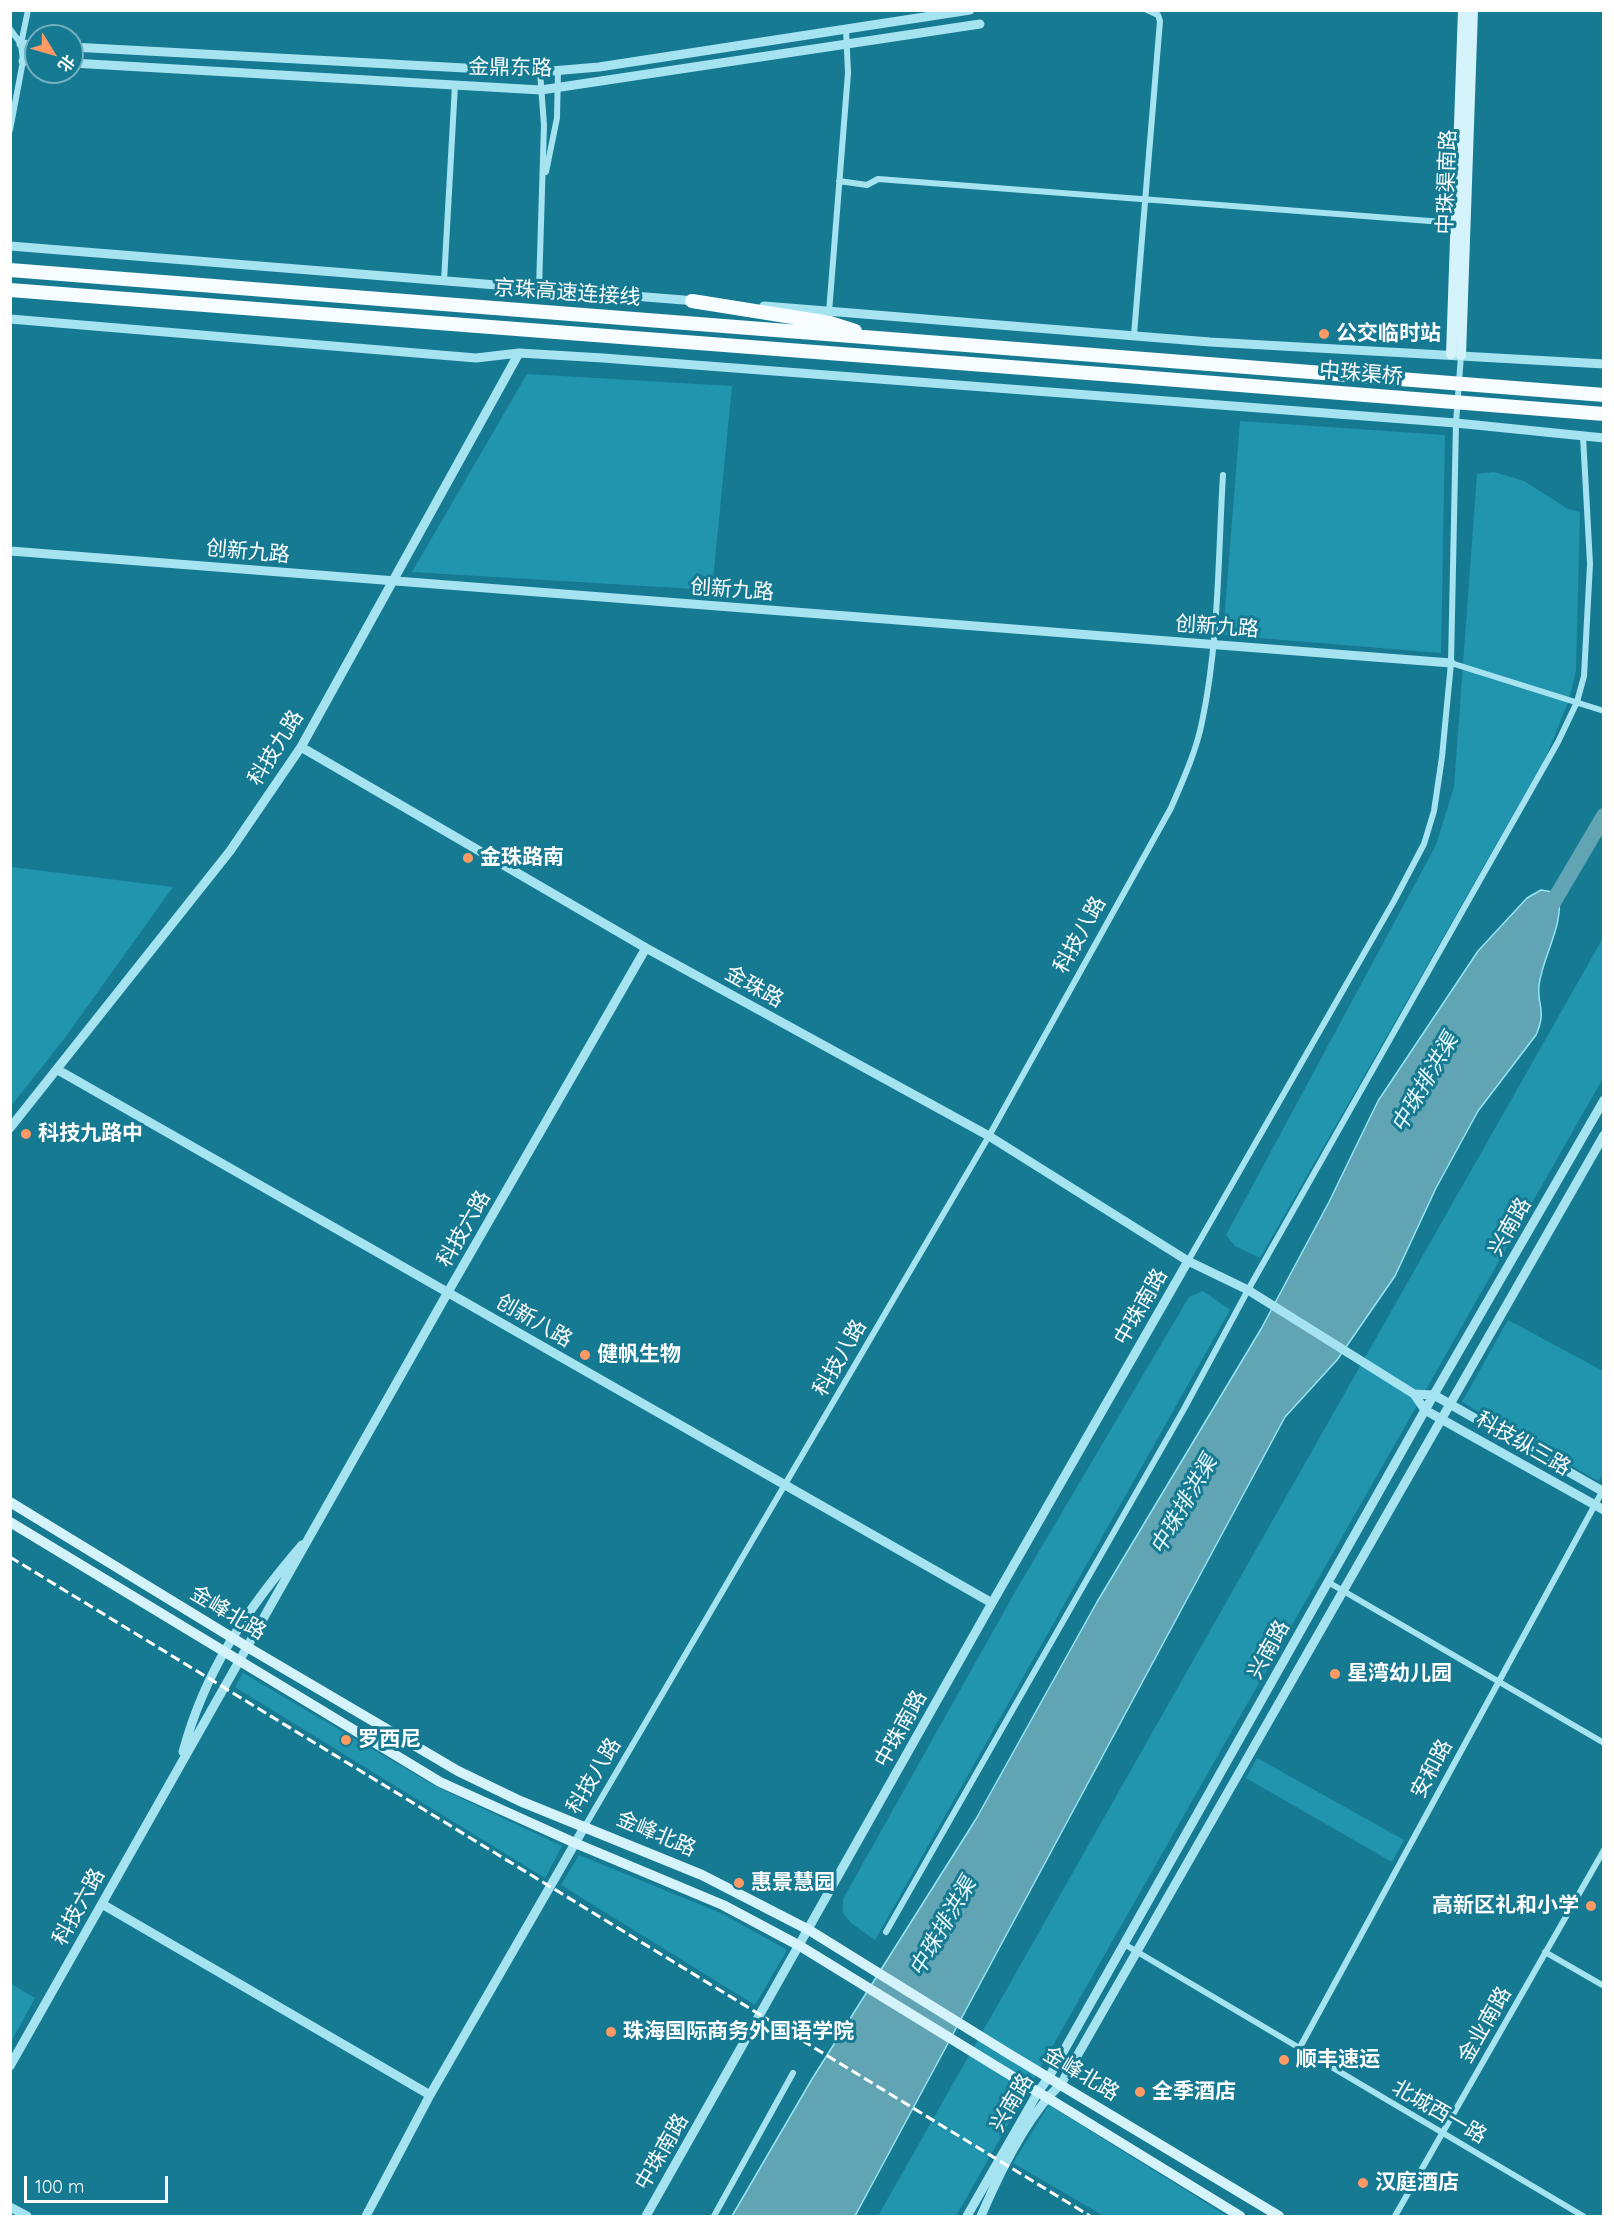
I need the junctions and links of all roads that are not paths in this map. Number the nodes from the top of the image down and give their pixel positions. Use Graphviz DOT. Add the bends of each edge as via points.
graph roads {
  1 [pos="28,10"];
  2 [pos="970,10"];
  3 [pos="1147,10"];
  4 [pos="1463,10"];
  5 [pos="1473,10"];
  6 [pos="980,24"];
  7 [pos="846,29"];
  8 [pos="11,30"];
  9 [pos="21,44"];
  10 [pos="24,44"];
  11 [pos="847,44"];
  12 [pos="84,48"];
  13 [pos="23,61"];
  14 [pos="84,64"];
  15 [pos="558,70"];
  16 [pos="540,72"];
  17 [pos="454,85"];
  18 [pos="559,87"];
  19 [pos="541,90"];
  20 [pos="10,130"];
  21 [pos="839,181"];
  22 [pos="543,188"];
  23 [pos="1145,198"];
  24 [pos="1456,224"];
  25 [pos="10,246"];
  26 [pos="10,270"];
  27 [pos="444,281"];
  28 [pos="539,289"];
  29 [pos="10,290"];
  30 [pos="692,301"];
  31 [pos="829,312"];
  32 [pos="10,319"];
  33 [pos="1134,335"];
  34 [pos="883,339"];
  35 [pos="519,353"];
  36 [pos="1456,354"];
  37 [pos="1119,357"];
  38 [pos="1604,364"];
  39 [pos="1114,375"];
  40 [pos="1604,395"];
  41 [pos="1604,414"];
  42 [pos="1456,423"];
  43 [pos="1583,436"];
  44 [pos="1600,438"];
  45 [pos="1223,476"];
  46 [pos="10,551"];
  47 [pos="391,582"];
  48 [pos="1212,645"];
  49 [pos="1451,663"];
  50 [pos="1577,702"];
  51 [pos="1604,711"];
  52 [pos="301,747"];
  53 [pos="646,948"];
  54 [pos="58,1070"];
  55 [pos="1604,1100"];
  56 [pos="10,1128"];
  57 [pos="1604,1135"];
  58 [pos="988,1136"];
  59 [pos="1188,1261"];
  60 [pos="1248,1290"];
  61 [pos="448,1292"];
  62 [pos="1414,1394"];
  63 [pos="1434,1395"];
  64 [pos="1449,1403"];
  65 [pos="1425,1410"];
  66 [pos="1441,1418"];
  67 [pos="786,1486"];
  68 [pos="1603,1491"];
  69 [pos="10,1502"];
  70 [pos="1593,1504"];
  71 [pos="1604,1510"];
  72 [pos="10,1522"];
  73 [pos="315,1530"];
  74 [pos="1328,1582"];
  75 [pos="1345,1592"];
  76 [pos="992,1603"];
  77 [pos="231,1637"];
  78 [pos="249,1648"];
  79 [pos="223,1652"];
  80 [pos="241,1662"];
  81 [pos="1498,1681"];
  82 [pos="1604,1743"];
  83 [pos="180,1765"];
  84 [pos="585,1826"];
  85 [pos="575,1843"];
  86 [pos="1604,1850"];
  87 [pos="102,1904"];
  88 [pos="809,1930"];
  89 [pos="886,1932"];
  90 [pos="1124,1944"];
  91 [pos="800,1946"];
  92 [pos="1136,1952"];
  93 [pos="1545,1953"];
  94 [pos="1604,1986"];
  95 [pos="1299,2049"];
  96 [pos="10,2066"];
  97 [pos="793,2073"];
  98 [pos="1049,2077"];
  99 [pos="1061,2084"];
  100 [pos="430,2095"];
  101 [pos="1042,2095"];
  102 [pos="1442,2133"];
  103 [pos="10,2207"];
  104 [pos="27,2217"];
  105 [pos="366,2217"];
  106 [pos="646,2217"];
  107 [pos="714,2217"];
  108 [pos="967,2217"];
  109 [pos="981,2217"];
  110 [pos="1240,2217"];
  111 [pos="1279,2217"];
  112 [pos="1395,2217"];
  113 [pos="1583,2217"];
  1 -- 9 [label="street"];
  2 -- 7 [label="street, 金鼎东路"];
  3 -- 23 [label="street" via="1158,15 1160,21"];
  4 -- 24 [label="main road, 中珠渠南路"];
  5 -- 36 [label="main road, 中珠渠南路"];
  6 -- 11 [label="street, 金鼎东路"];
  7 -- 11 [label="street"];
  7 -- 15 [label="street, 金鼎东路"];
  8 -- 9 [label="street"];
  9 -- 10 [label="street"];
  9 -- 13 [label="street"];
  11 -- 18 [label="street, 金鼎东路"];
  11 -- 21 [label="street"];
  12 -- 16 [label="street, 金鼎东路"];
  13 -- 20 [label="street"];
  14 -- 17 [label="street, 金鼎东路"];
  15 -- 16 [label="street, 金鼎东路"];
  15 -- 18 [label="street"];
  16 -- 19 [label="street"];
  17 -- 19 [label="street, 金鼎东路"];
  17 -- 27 [label="street"];
  18 -- 19 [label="street, 金鼎东路"];
  18 -- 22 [label="street"];
  19 -- 22 [label="street"];
  21 -- 23 [label="street" via="867,185 878,178"];
  21 -- 31 [label="street"];
  22 -- 28 [label="street"];
  23 -- 24 [label="street"];
  23 -- 33 [label="street"];
  24 -- 36 [label="main road, 中珠渠南路"];
  25 -- 27 [label="street"];
  26 -- 34 [label="highway, 京珠高速连接线"];
  27 -- 28 [label="street"];
  28 -- 30 [label="street"];
  29 -- 39 [label="highway, 京珠高速连接线"];
  30 -- 31 [label="street"];
  30 -- 34 [label="highway" via="830,324"];
  31 -- 33 [label="street"];
  32 -- 35 [label="street" via="476,358"];
  33 -- 36 [label="street"];
  34 -- 37 [label="highway, 京珠高速连接线"];
  35 -- 42 [label="street"];
  35 -- 47 [label="street, 科技九路"];
  36 -- 38 [label="street"];
  36 -- 42 [label="street"];
  37 -- 40 [label="highway, 中珠渠桥, bridge"];
  39 -- 41 [label="highway, 中珠渠桥, bridge"];
  42 -- 43 [label="street"];
  42 -- 49 [label="street"];
  43 -- 44 [label="street"];
  43 -- 50 [label="street" via="1590,564 1584,676"];
  45 -- 48 [label="street, 科技八路"];
  46 -- 47 [label="street, 创新九路"];
  47 -- 48 [label="street, 创新九路"];
  47 -- 52 [label="street, 科技九路"];
  48 -- 49 [label="street, 创新九路"];
  48 -- 58 [label="street, 科技八路" via="1202,722 1191,763 1171,808"];
  49 -- 50 [label="street"];
  49 -- 59 [label="street" via="1434,811 1424,844"];
  50 -- 51 [label="street"];
  50 -- 60 [label="street"];
  52 -- 53 [label="street, 金珠路"];
  52 -- 54 [label="street, 科技九路" via="230,851"];
  53 -- 58 [label="street, 金珠路"];
  53 -- 61 [label="street, 科技六路"];
  54 -- 56 [label="street, 科技九路"];
  54 -- 61 [label="street, 创新八路"];
  55 -- 63 [label="street, 兴南路"];
  57 -- 64 [label="street, 兴南路"];
  58 -- 59 [label="street, 金珠路"];
  58 -- 67 [label="street, 科技八路"];
  59 -- 60 [label="street, 金珠路"];
  59 -- 76 [label="street, 中珠南路"];
  60 -- 62 [label="street, 金珠路"];
  60 -- 89 [label="street"];
  61 -- 67 [label="street, 创新八路"];
  61 -- 73 [label="street, 科技六路"];
  62 -- 63 [label="street"];
  62 -- 65 [label="street"];
  63 -- 64 [label="street, 科技纵三路"];
  63 -- 65 [label="street, 兴南路"];
  64 -- 66 [label="street, 兴南路"];
  64 -- 68 [label="street, 科技纵三路"];
  65 -- 66 [label="street, 科技纵三路"];
  65 -- 74 [label="street, 兴南路"];
  66 -- 70 [label="street, 科技纵三路"];
  66 -- 75 [label="street, 兴南路"];
  67 -- 76 [label="street, 创新八路"];
  67 -- 84 [label="street, 科技八路"];
  68 -- 70 [label="street, 安和路"];
  69 -- 77 [label="main road, 金峰北路"];
  70 -- 71 [label="street, 科技纵三路"];
  70 -- 81 [label="street, 安和路"];
  72 -- 79 [label="main road, 金峰北路"];
  73 -- 77 [label="street, 科技六路" via="260,1594"];
  73 -- 78 [label="street, 科技六路"];
  74 -- 75 [label="street"];
  74 -- 90 [label="street, 兴南路"];
  75 -- 81 [label="street"];
  75 -- 92 [label="street, 兴南路"];
  76 -- 88 [label="street, 中珠南路"];
  77 -- 78 [label="main road, 金峰北路"];
  77 -- 79 [label="street, 科技六路"];
  78 -- 80 [label="street, 科技六路"];
  78 -- 84 [label="main road, 金峰北路" via="458,1771"];
  79 -- 80 [label="main road, 金峰北路"];
  79 -- 83 [label="street, 科技六路" via="192,1718"];
  80 -- 83 [label="street, 科技六路"];
  80 -- 85 [label="main road, 金峰北路" via="440,1782"];
  81 -- 82 [label="street"];
  81 -- 95 [label="street, 安和路"];
  83 -- 87 [label="street, 科技六路"];
  84 -- 85 [label="street, 科技八路"];
  84 -- 88 [label="main road, 金峰北路" via="702,1875"];
  85 -- 91 [label="main road, 金峰北路" via="723,1905"];
  85 -- 100 [label="street, 科技八路"];
  86 -- 93 [label="street, 金业南路"];
  87 -- 96 [label="street, 科技六路"];
  87 -- 100 [label="street"];
  88 -- 91 [label="street, 中珠南路"];
  88 -- 98 [label="main road, 金峰北路"];
  90 -- 92 [label="street, 北城西一路"];
  90 -- 98 [label="street, 兴南路"];
  91 -- 101 [label="main road, 金峰北路"];
  91 -- 106 [label="street, 中珠南路"];
  92 -- 95 [label="street, 北城西一路"];
  92 -- 99 [label="street, 兴南路"];
  93 -- 94 [label="street"];
  93 -- 102 [label="street, 金业南路"];
  95 -- 102 [label="street, 北城西一路"];
  97 -- 107 [label="street"];
  98 -- 99 [label="main road, 金峰北路"];
  98 -- 101 [label="street, 兴南路"];
  99 -- 101 [label="street, 兴南路"];
  99 -- 111 [label="main road, 金峰北路"];
  100 -- 105 [label="street, 科技八路"];
  101 -- 108 [label="street, 兴南路"];
  101 -- 109 [label="street, 兴南路"];
  101 -- 110 [label="main road, 金峰北路"];
  102 -- 112 [label="street, 金业南路"];
  102 -- 113 [label="street, 北城西一路"];
  103 -- 104 [label="street"];
}
